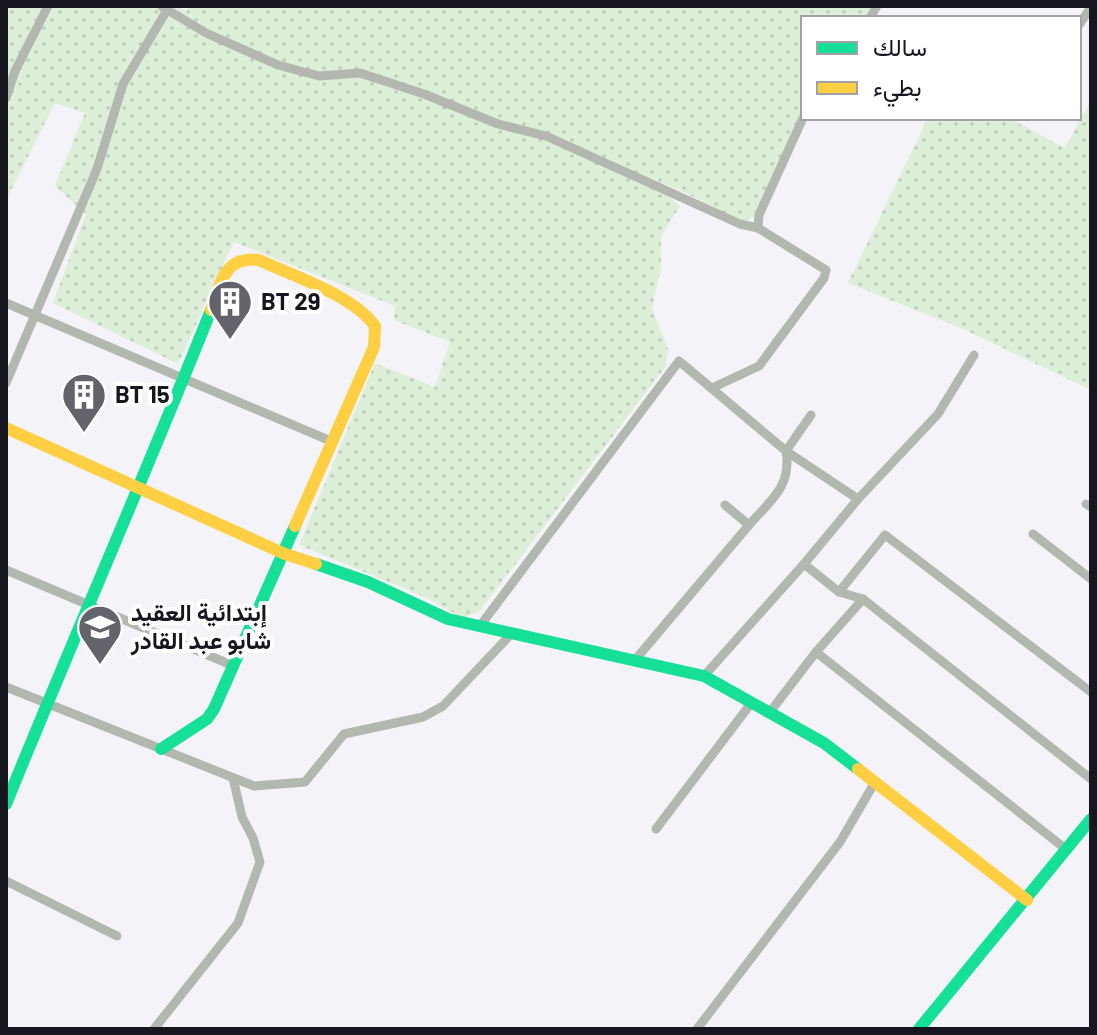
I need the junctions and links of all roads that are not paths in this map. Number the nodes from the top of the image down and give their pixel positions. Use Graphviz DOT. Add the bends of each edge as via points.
graph roads {
  1 [pos="48,6"];
  2 [pos="164,8"];
  3 [pos="6,98"];
  4 [pos="802,120"];
  5 [pos="758,228"];
  6 [pos="6,303"];
  7 [pos="36,315"];
  8 [pos="974,355"];
  9 [pos="183,380"];
  10 [pos="6,383"];
  11 [pos="712,388"];
  12 [pos="811,415"];
  13 [pos="6,428"];
  14 [pos="333,442"];
  15 [pos="786,451"];
  16 [pos="140,489"];
  17 [pos="858,499"];
  18 [pos="725,505"];
  19 [pos="749,525"];
  20 [pos="1033,534"];
  21 [pos="285,554"];
  22 [pos="804,564"];
  23 [pos="6,570"];
  24 [pos="1091,579"];
  25 [pos="839,592"];
  26 [pos="863,599"];
  27 [pos="87,605"];
  28 [pos="480,626"];
  29 [pos="512,633"];
  30 [pos="816,652"];
  31 [pos="635,660"];
  32 [pos="234,666"];
  33 [pos="704,676"];
  34 [pos="6,687"];
  35 [pos="1091,692"];
  36 [pos="752,702"];
  37 [pos="45,703"];
  38 [pos="770,712"];
  39 [pos="161,749"];
  40 [pos="233,778"];
  41 [pos="1091,779"];
  42 [pos="875,782"];
  43 [pos="6,804"];
  44 [pos="1091,819"];
  45 [pos="656,829"];
  46 [pos="1067,850"];
  47 [pos="6,881"];
  48 [pos="1027,900"];
  49 [pos="117,936"];
  50 [pos="154,1029"];
  51 [pos="697,1029"];
  52 [pos="919,1029"];
  1 -- 3 [label="street"];
  2 -- 5 [label="street" via="278,65 319,76 360,73 424,94 498,124 546,136"];
  2 -- 7 [label="street" via="123,84 97,169"];
  4 -- 5 [label="street"];
  5 -- 11 [label="street" via="826,270 824,278 759,366"];
  6 -- 7 [label="street"];
  7 -- 9 [label="street"];
  7 -- 10 [label="street"];
  8 -- 17 [label="street" via="938,414"];
  9 -- 14 [label="street"];
  9 -- 14 [label="street" via="227,270 237,259 259,260 352,306 374,323 374,347"];
  9 -- 16 [label="street"];
  11 -- 15 [label="street"];
  11 -- 28 [label="street" via="679,361"];
  12 -- 15 [label="street"];
  13 -- 16 [label="street"];
  14 -- 21 [label="street"];
  15 -- 17 [label="street"];
  15 -- 19 [label="street" via="786,482"];
  16 -- 21 [label="street"];
  16 -- 27 [label="street"];
  17 -- 22 [label="street"];
  18 -- 19 [label="street"];
  19 -- 31 [label="street"];
  20 -- 24 [label="street"];
  21 -- 28 [label="street" via="368,582 448,619"];
  21 -- 32 [label="street"];
  22 -- 25 [label="street"];
  22 -- 33 [label="street"];
  23 -- 27 [label="street"];
  25 -- 26 [label="street"];
  25 -- 35 [label="street" via="885,535"];
  26 -- 30 [label="street"];
  26 -- 41 [label="street"];
  27 -- 32 [label="street"];
  27 -- 37 [label="street"];
  28 -- 29 [label="street"];
  29 -- 31 [label="street"];
  29 -- 40 [label="street" via="443,706 423,717 344,734 305,782 254,786"];
  30 -- 38 [label="street"];
  30 -- 46 [label="street"];
  31 -- 33 [label="street"];
  32 -- 39 [label="street" via="207,719"];
  33 -- 36 [label="street"];
  34 -- 37 [label="street"];
  36 -- 38 [label="street"];
  36 -- 45 [label="street"];
  37 -- 39 [label="street"];
  37 -- 43 [label="street"];
  38 -- 42 [label="street" via="824,743"];
  39 -- 40 [label="street"];
  40 -- 50 [label="street" via="260,862 238,923"];
  42 -- 48 [label="street"];
  42 -- 51 [label="street" via="840,842"];
  44 -- 46 [label="street"];
  46 -- 48 [label="street"];
  47 -- 49 [label="street"];
  48 -- 52 [label="street"];
}
